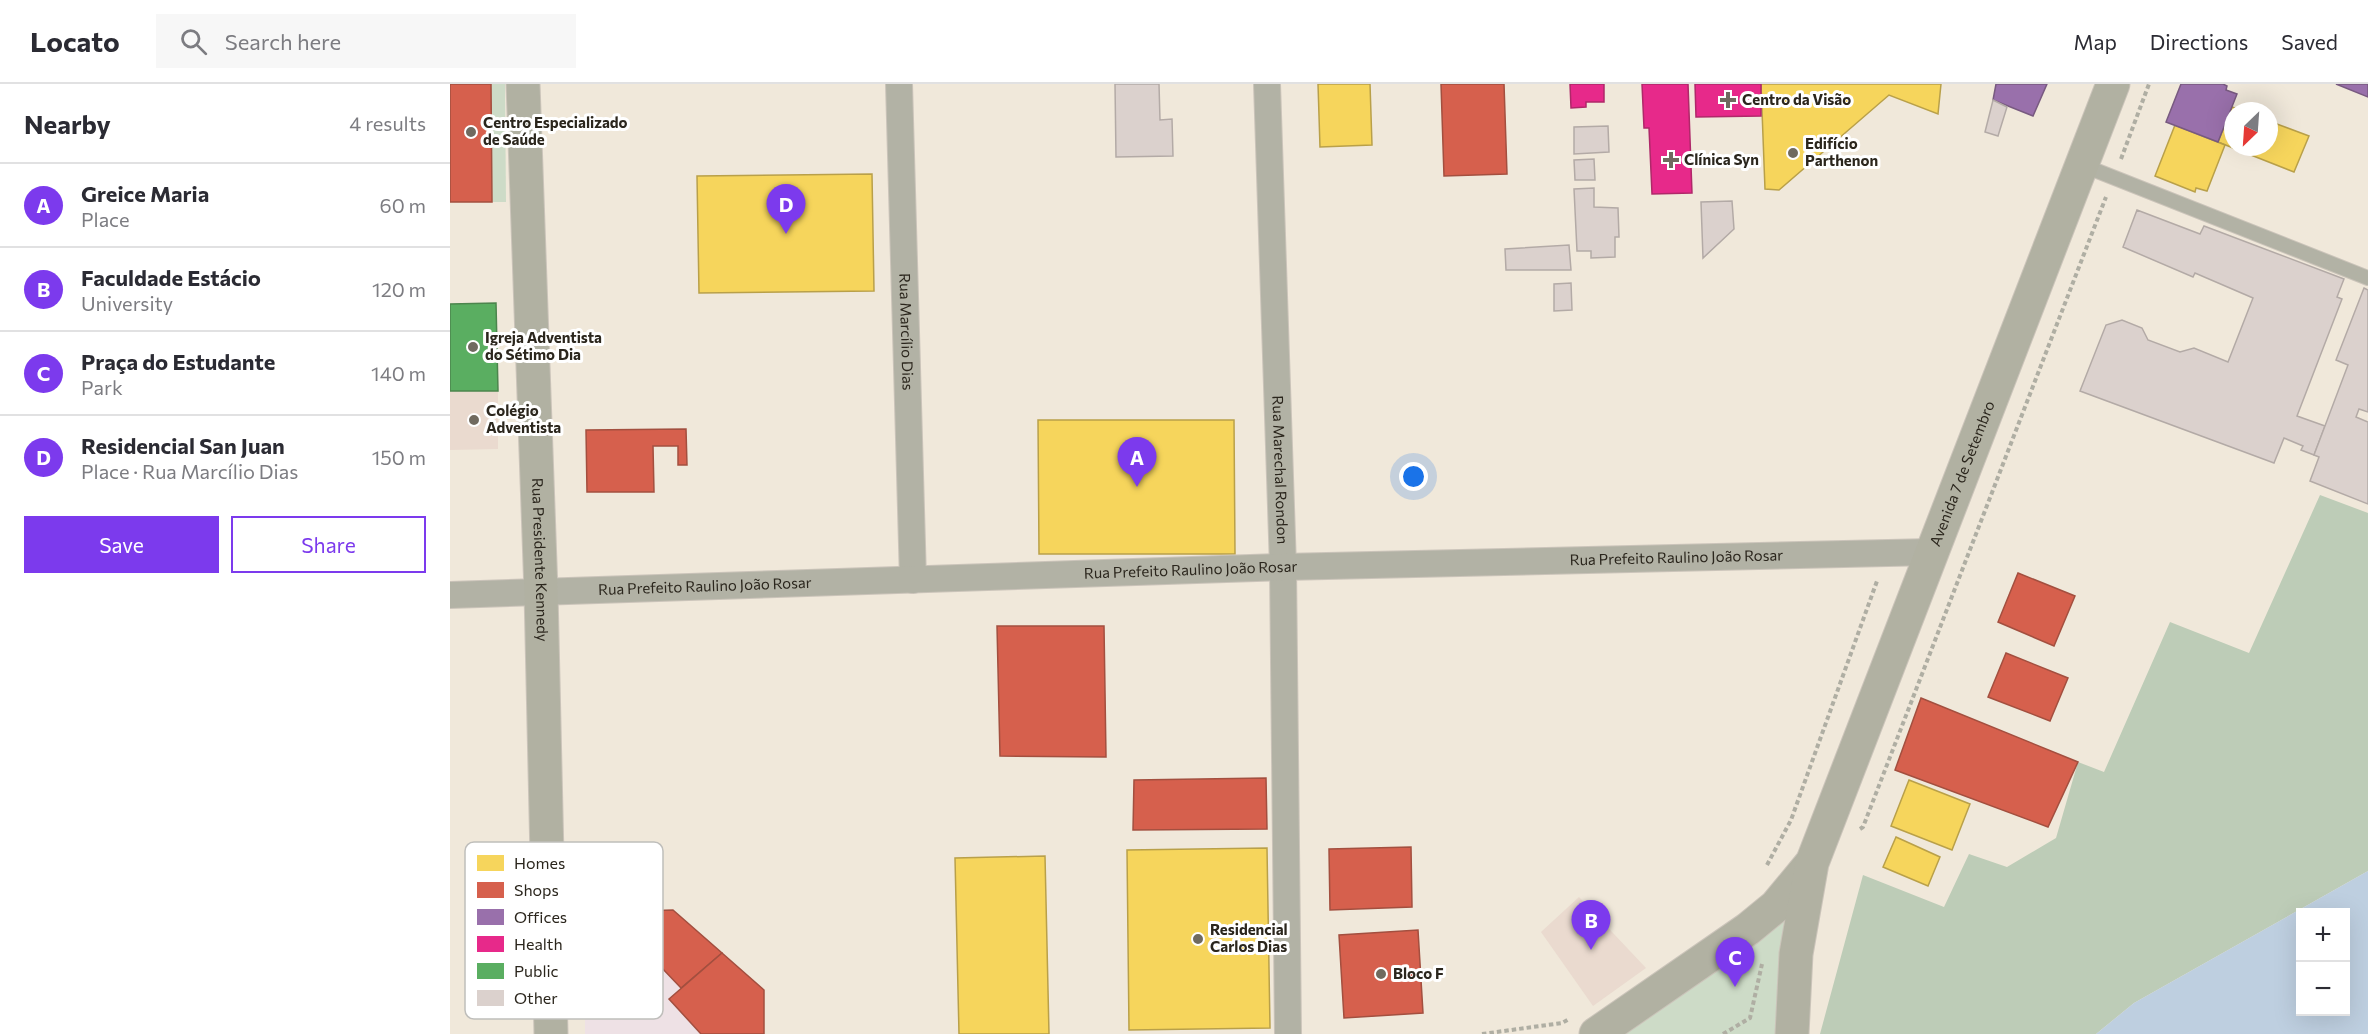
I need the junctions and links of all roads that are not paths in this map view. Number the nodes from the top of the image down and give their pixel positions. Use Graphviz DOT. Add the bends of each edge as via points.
graph roads {
  1 [pos="523,84"];
  2 [pos="899,84"];
  3 [pos="1267,84"];
  4 [pos="2113,84"];
  5 [pos="2082,165"];
  6 [pos="2368,278"];
  7 [pos="1932,552"];
  8 [pos="1283,567"];
  9 [pos="913,580"];
  10 [pos="541,592"];
  11 [pos="450,595"];
  12 [pos="547,842"];
  13 [pos="1812,863"];
  14 [pos="551,1019"];
  15 [pos="1584,1026"];
  16 [pos="551,1034"];
  17 [pos="1288,1034"];
  18 [pos="1792,1034"];
  1 -- 10 [label="street, Rua Presidente Kennedy"];
  2 -- 9 [label="street, Rua Marcílio Dias"];
  3 -- 8 [label="street, Rua Marechal Rondon"];
  4 -- 5 [label="street, Avenida 7 de Setembro"];
  5 -- 6 [label="lane"];
  5 -- 7 [label="street, Avenida 7 de Setembro"];
  7 -- 8 [label="street, Rua Prefeito Raulino João Rosar"];
  7 -- 13 [label="street, Avenida 7 de Setembro"];
  8 -- 9 [label="street, Rua Prefeito Raulino João Rosar"];
  8 -- 17 [label="street, Rua Marechal Rondon"];
  9 -- 10 [label="street, Rua Prefeito Raulino João Rosar"];
  10 -- 11 [label="street, Rua Prefeito Raulino João Rosar"];
  10 -- 12 [label="street, Rua Presidente Kennedy"];
  13 -- 15 [label="street" via="1776,906 1748,929"];
  13 -- 18 [label="street" via="1796,954"];
  14 -- 16 [label="street, Rua Presidente Kennedy"];
}
